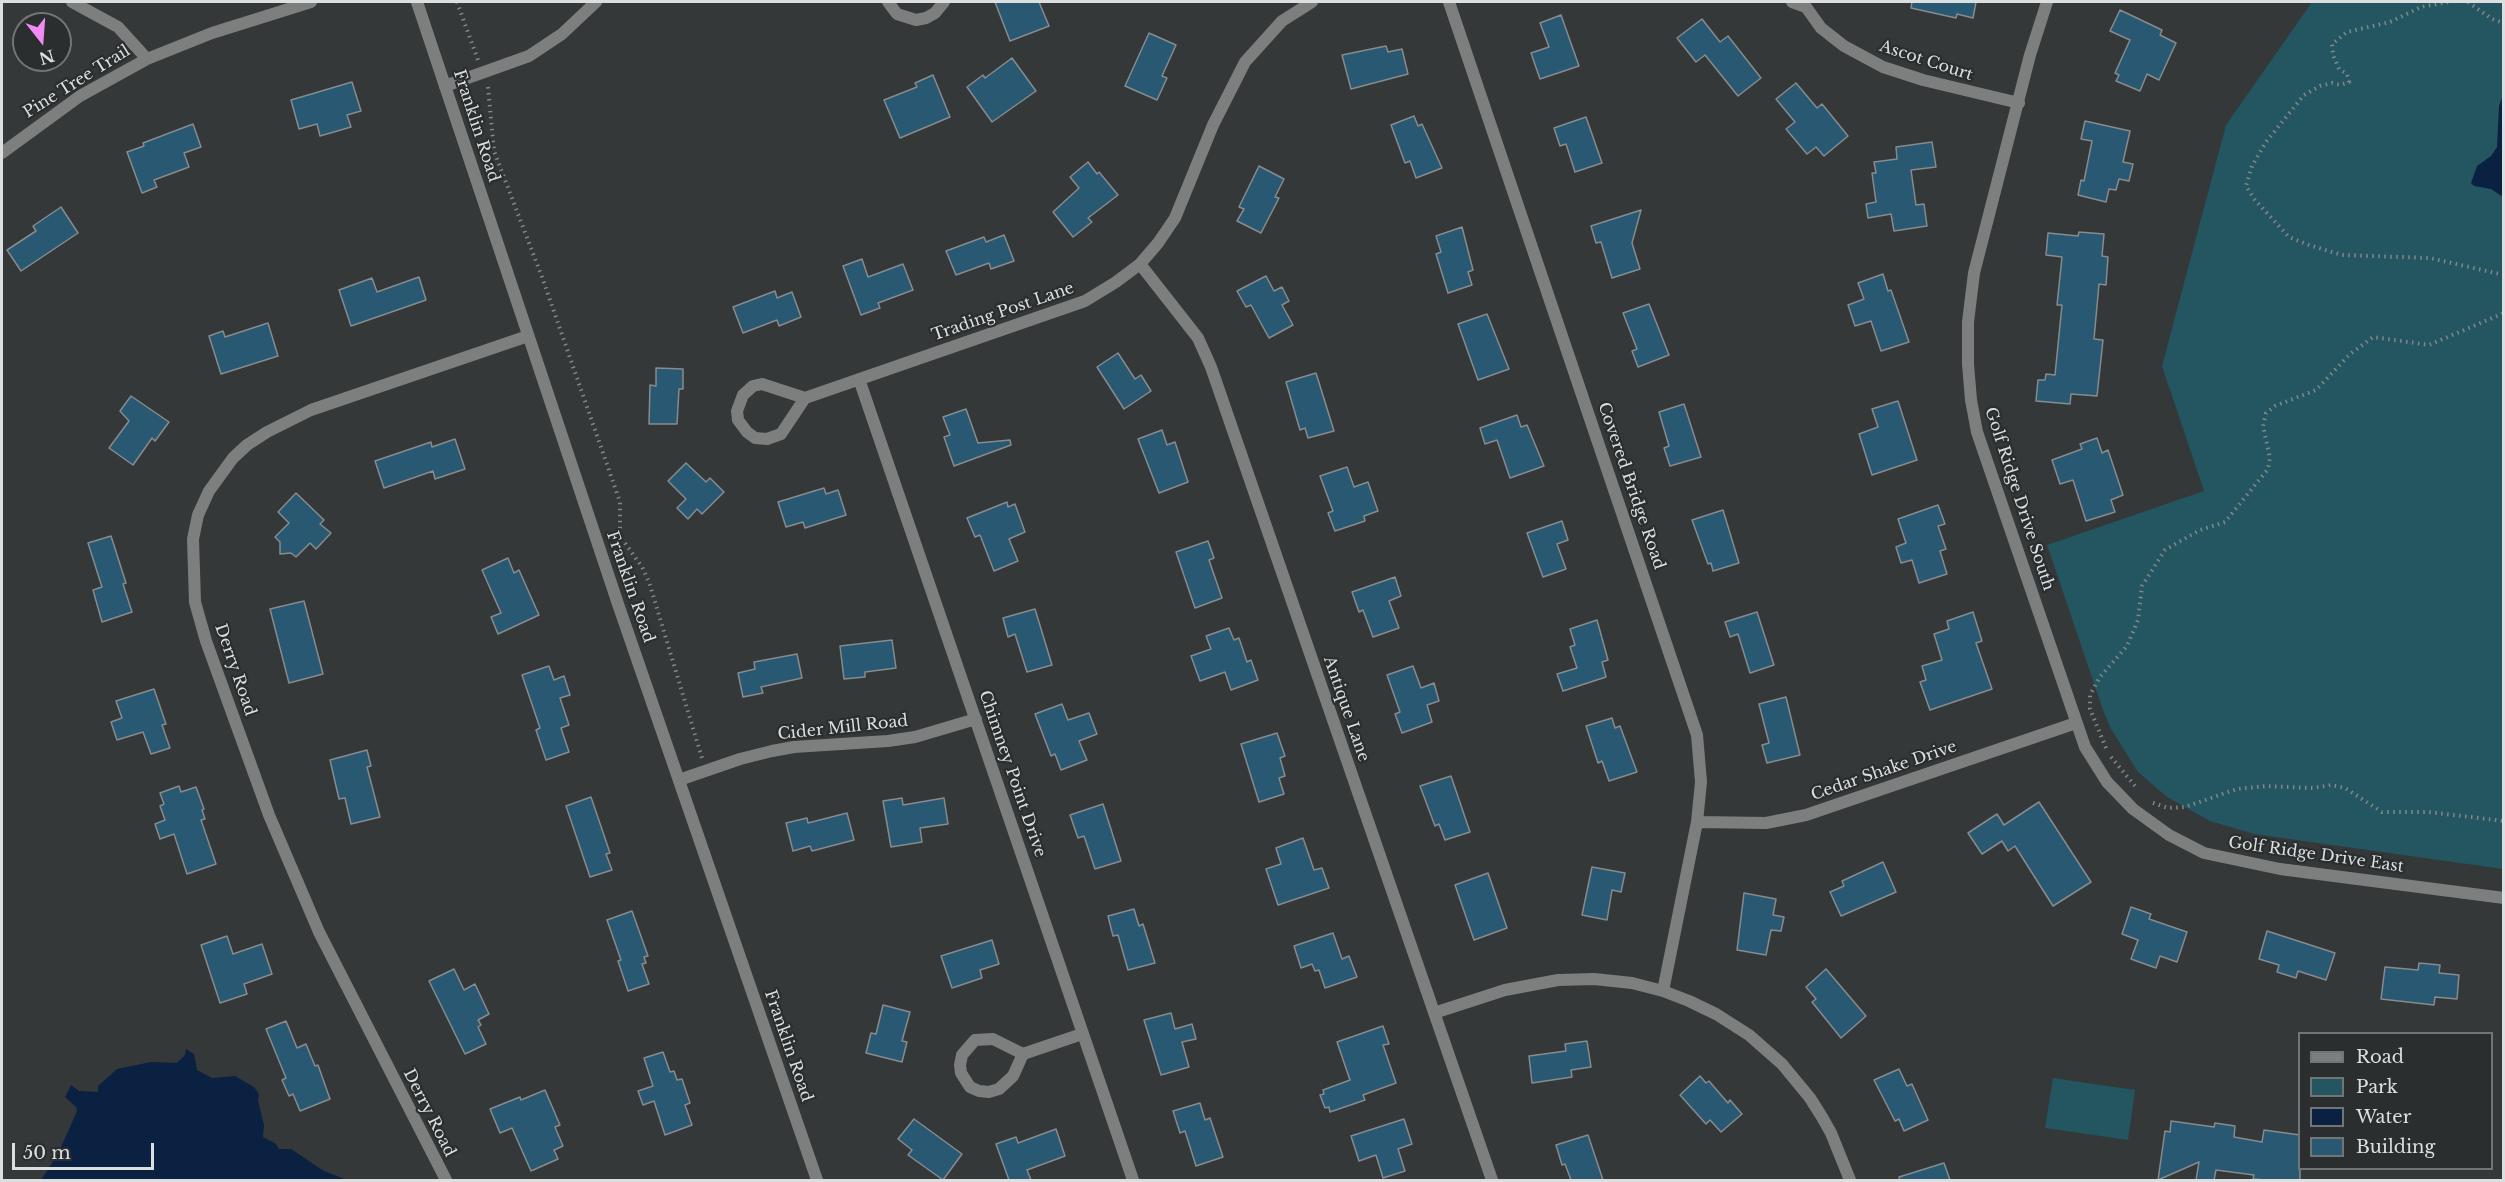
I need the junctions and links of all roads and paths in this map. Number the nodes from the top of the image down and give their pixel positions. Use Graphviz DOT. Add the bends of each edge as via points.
graph roads {
  1 [pos="72,2"];
  2 [pos="311,2"];
  3 [pos="417,2"];
  4 [pos="457,2"];
  5 [pos="596,2"];
  6 [pos="888,2"];
  7 [pos="944,2"];
  8 [pos="1312,2"];
  9 [pos="1449,2"];
  10 [pos="1792,2"];
  11 [pos="2047,2"];
  12 [pos="2448,2"];
  13 [pos="2468,2"];
  14 [pos="1806,4"];
  15 [pos="2504,23"];
  16 [pos="147,59"];
  17 [pos="480,63"];
  18 [pos="487,85"];
  19 [pos="445,86"];
  20 [pos="2019,103"];
  21 [pos="2,153"];
  22 [pos="1140,264"];
  23 [pos="2504,275"];
  24 [pos="2504,313"];
  25 [pos="528,336"];
  26 [pos="859,379"];
  27 [pos="805,398"];
  28 [pos="976,719"];
  29 [pos="2076,723"];
  30 [pos="701,753"];
  31 [pos="679,780"];
  32 [pos="2140,793"];
  33 [pos="2148,799"];
  34 [pos="2504,820"];
  35 [pos="1697,822"];
  36 [pos="2504,898"];
  37 [pos="1663,991"];
  38 [pos="1434,1013"];
  39 [pos="1083,1034"];
  40 [pos="1023,1054"];
  41 [pos="446,1180"];
  42 [pos="817,1180"];
  43 [pos="1133,1180"];
  44 [pos="1492,1180"];
  45 [pos="1850,1180"];
  1 -- 16 [label="street" via="118,27"];
  2 -- 16 [label="street, Pine Tree Trail" via="212,33"];
  3 -- 19 [label="street, Franklin Road"];
  4 -- 17 [label="path"];
  5 -- 19 [label="street" via="562,34 529,56"];
  6 -- 7 [label="street" via="897,14 916,20 935,14"];
  8 -- 22 [label="street, Trading Post Lane" via="1282,21 1245,62 1221,107 1175,218"];
  9 -- 35 [label="street, Covered Bridge Road" via="1692,715 1701,758"];
  10 -- 14 [label="street, Ascot Court"];
  11 -- 20 [label="street, Golf Ridge Drive South"];
  12 -- 23 [label="path" via="2347,32 2332,44 2338,69 2347,74 2349,82 2319,86 2304,95 2266,142 2246,186 2289,237 2309,246 2342,255 2430,258"];
  13 -- 15 [label="path"];
  14 -- 20 [label="street, Ascot Court" via="1821,28 1834,39 1883,67"];
  16 -- 21 [label="street, Pine Tree Trail" via="81,96"];
  18 -- 30 [label="path" via="494,151 620,502 620,536 649,582"];
  19 -- 25 [label="street, Franklin Road"];
  20 -- 29 [label="street, Golf Ridge Drive South" via="1974,273 1968,322 1971,400 1983,451"];
  22 -- 26 [label="street, Trading Post Lane" via="1085,301"];
  22 -- 38 [label="street, Antique Lane" via="1198,339 1210,367"];
  24 -- 32 [label="path" via="2429,345 2373,337 2349,355 2316,390 2266,413 2268,469 2225,522 2165,549 2142,586 2138,620 2127,646 2100,676 2090,695 2090,710 2107,752"];
  25 -- 31 [label="street, Franklin Road"];
  25 -- 41 [label="street, Derry Road" via="312,410 267,432 247,445 220,475 198,515 193,539 195,602 269,815 319,932"];
  26 -- 27 [label="street, Trading Post Lane"];
  26 -- 28 [label="street, Chimney Point Drive"];
  27 -- 27 [label="street" via="788,426 773,437 755,438 738,420 739,400 753,386 770,385"];
  28 -- 31 [label="street, Cider Mill Road" via="915,737 772,751"];
  28 -- 39 [label="street, Chimney Point Drive"];
  29 -- 35 [label="street, Cedar Shake Drive" via="1806,815 1766,823"];
  29 -- 36 [label="street, Golf Ridge Drive East" via="2092,759 2118,795 2146,820 2204,853 2280,869"];
  31 -- 42 [label="street, Franklin Road"];
  33 -- 34 [label="path" via="2168,808 2185,807 2237,789 2331,785 2345,788 2382,812 2428,812"];
  35 -- 37 [label="street, Covered Bridge Road"];
  37 -- 38 [label="street" via="1594,979 1558,980 1505,990"];
  37 -- 45 [label="street" via="1732,1023 1782,1064 1827,1125"];
  38 -- 44 [label="street, Antique Lane"];
  39 -- 40 [label="street"];
  39 -- 43 [label="street, Chimney Point Drive"];
  40 -- 40 [label="street" via="993,1039 975,1040 962,1055 961,1073 970,1087 979,1091 999,1089 1013,1076"];
}
